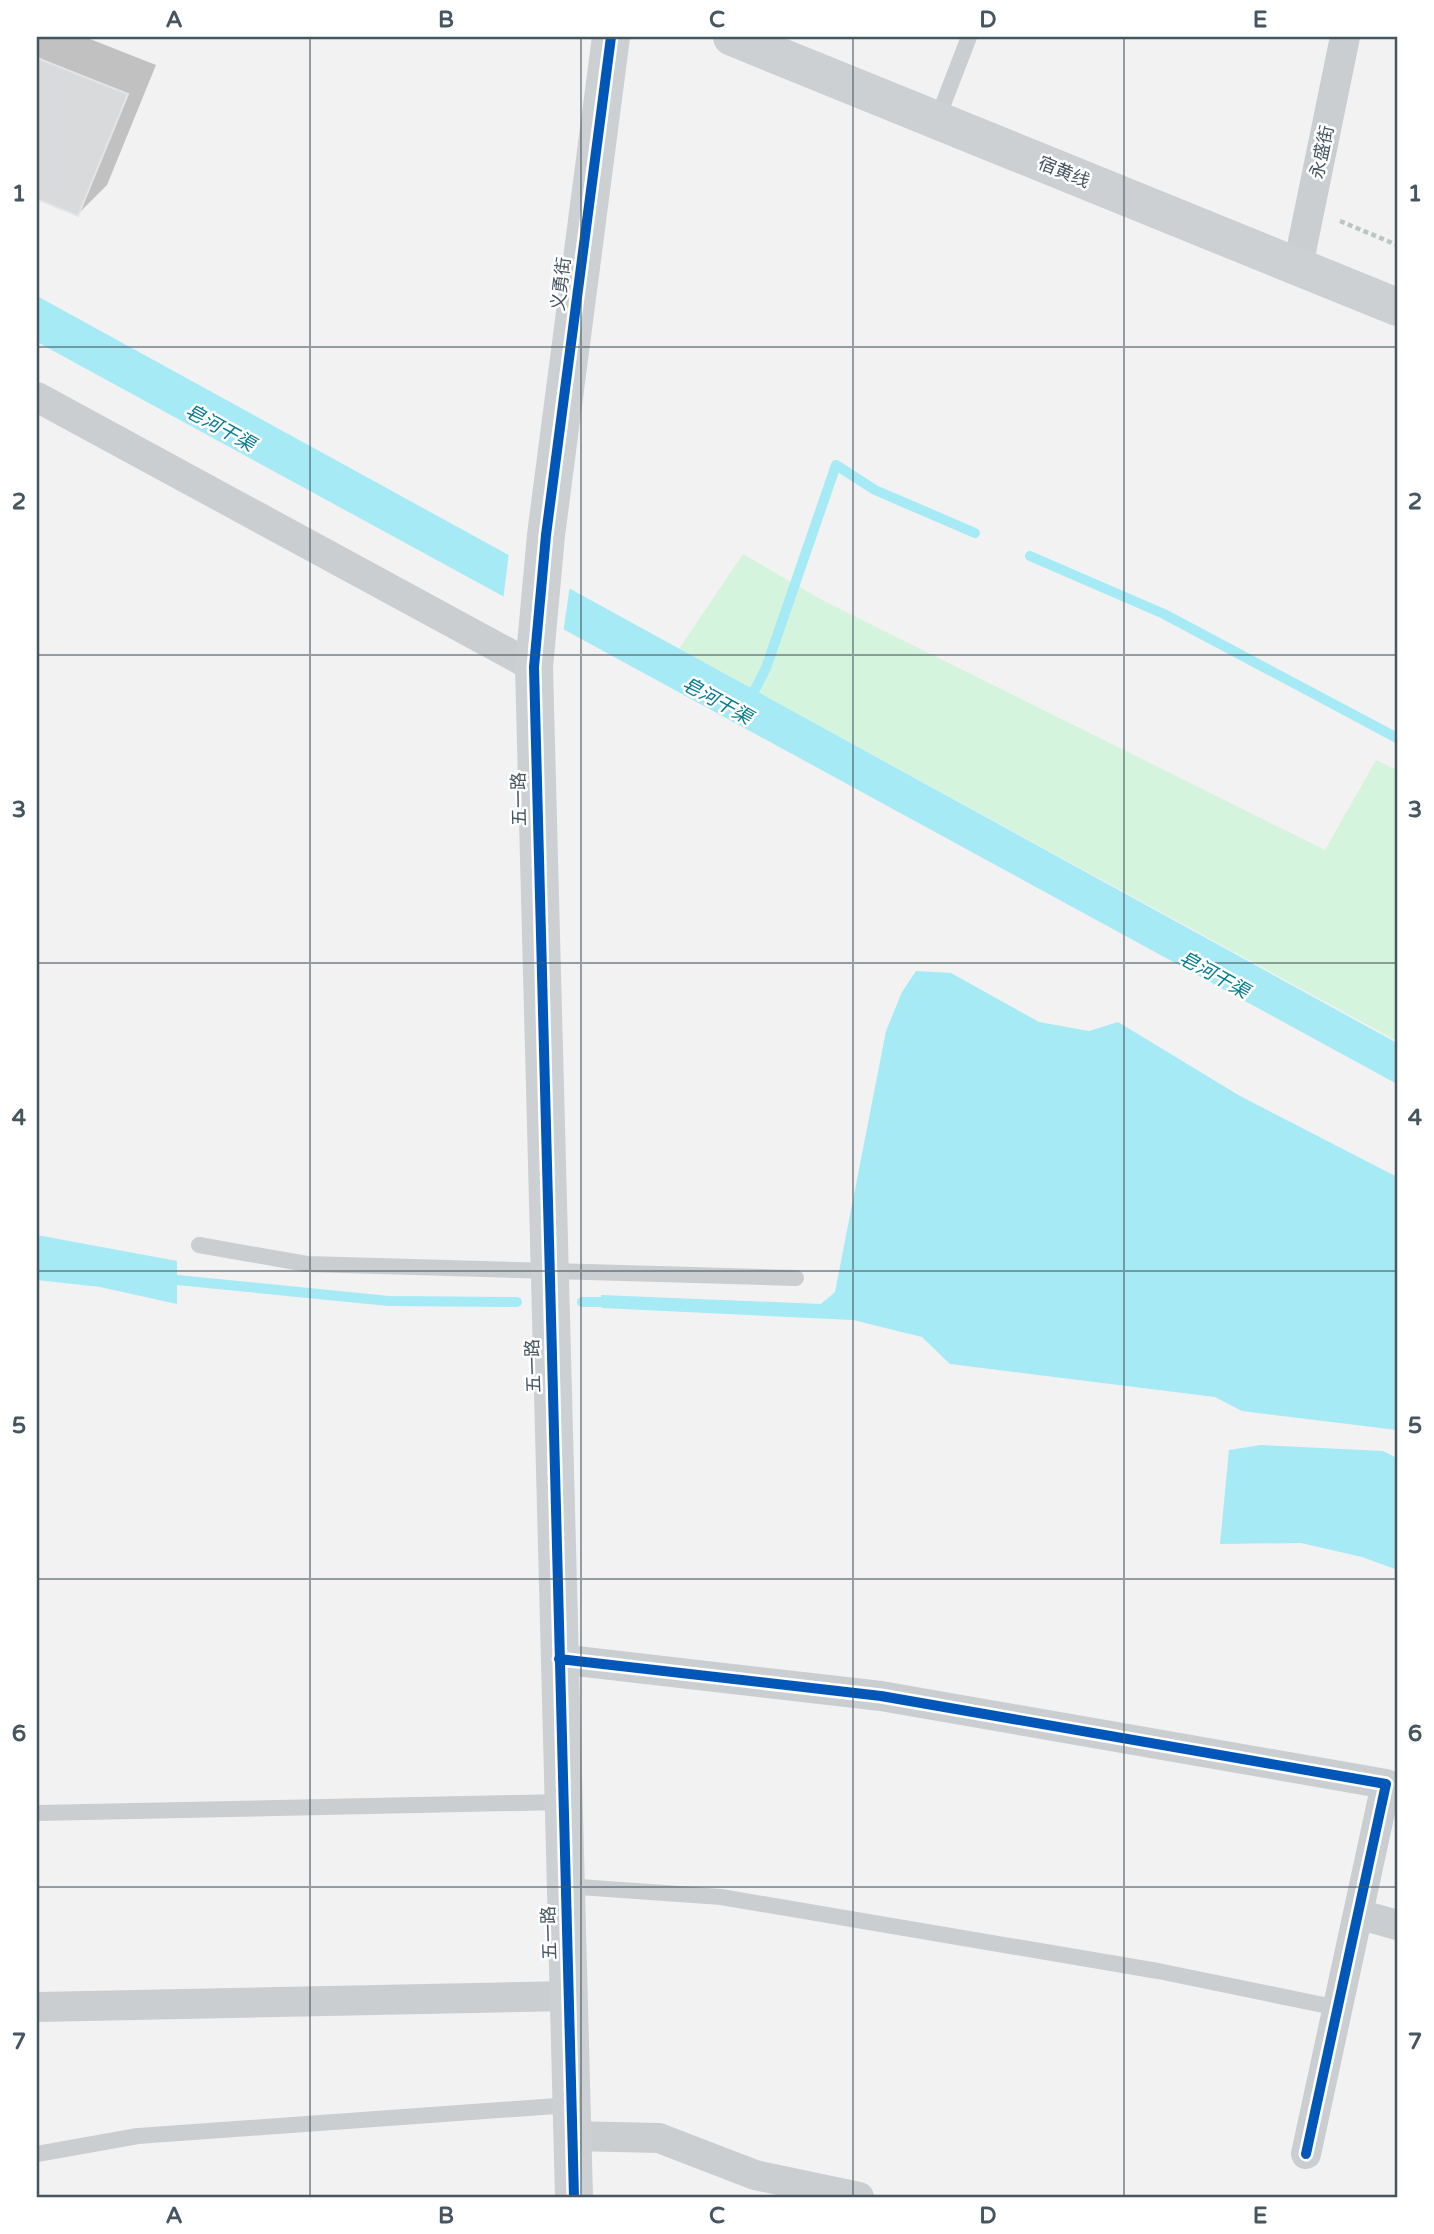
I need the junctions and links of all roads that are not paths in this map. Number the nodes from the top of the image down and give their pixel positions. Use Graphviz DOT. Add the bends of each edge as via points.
graph roads {
  1 [pos="611,37"];
  2 [pos="732,37"];
  3 [pos="969,37"];
  4 [pos="1345,37"];
  5 [pos="937,120"];
  6 [pos="1298,266"];
  7 [pos="1397,307"];
  8 [pos="37,397"];
  9 [pos="546,535"];
  10 [pos="534,667"];
  11 [pos="199,1245"];
  12 [pos="548,1271"];
  13 [pos="796,1278"];
  14 [pos="559,1659"];
  15 [pos="563,1802"];
  16 [pos="37,1813"];
  17 [pos="565,1886"];
  18 [pos="1358,1914"];
  19 [pos="1397,1925"];
  20 [pos="568,1996"];
  21 [pos="37,2007"];
  22 [pos="1338,2008"];
  23 [pos="571,2120"];
  24 [pos="37,2154"];
  25 [pos="1306,2154"];
  26 [pos="573,2197"];
  27 [pos="859,2197"];
  1 -- 9 [label="street, 义勇街"];
  2 -- 5 [label="street, 宿黄线"];
  3 -- 5 [label="lane"];
  4 -- 6 [label="street, 永盛街"];
  5 -- 6 [label="street, 宿黄线"];
  6 -- 7 [label="street, 宿黄线"];
  8 -- 10 [label="street"];
  9 -- 10 [label="street, 五一路"];
  10 -- 12 [label="street, 五一路"];
  11 -- 12 [label="lane" via="307,1264"];
  12 -- 13 [label="lane"];
  12 -- 14 [label="street, 五一路"];
  14 -- 15 [label="street, 五一路"];
  14 -- 18 [label="street" via="881,1696 1386,1784"];
  15 -- 16 [label="lane"];
  15 -- 17 [label="street, 五一路"];
  17 -- 20 [label="street, 五一路"];
  17 -- 22 [label="lane" via="720,1897 1158,1970"];
  18 -- 19 [label="street"];
  18 -- 22 [label="street"];
  20 -- 21 [label="street"];
  20 -- 23 [label="street, 五一路"];
  22 -- 25 [label="street"];
  23 -- 24 [label="lane" via="138,2136"];
  23 -- 26 [label="street, 五一路"];
  23 -- 27 [label="street" via="659,2138 755,2175"];
}
